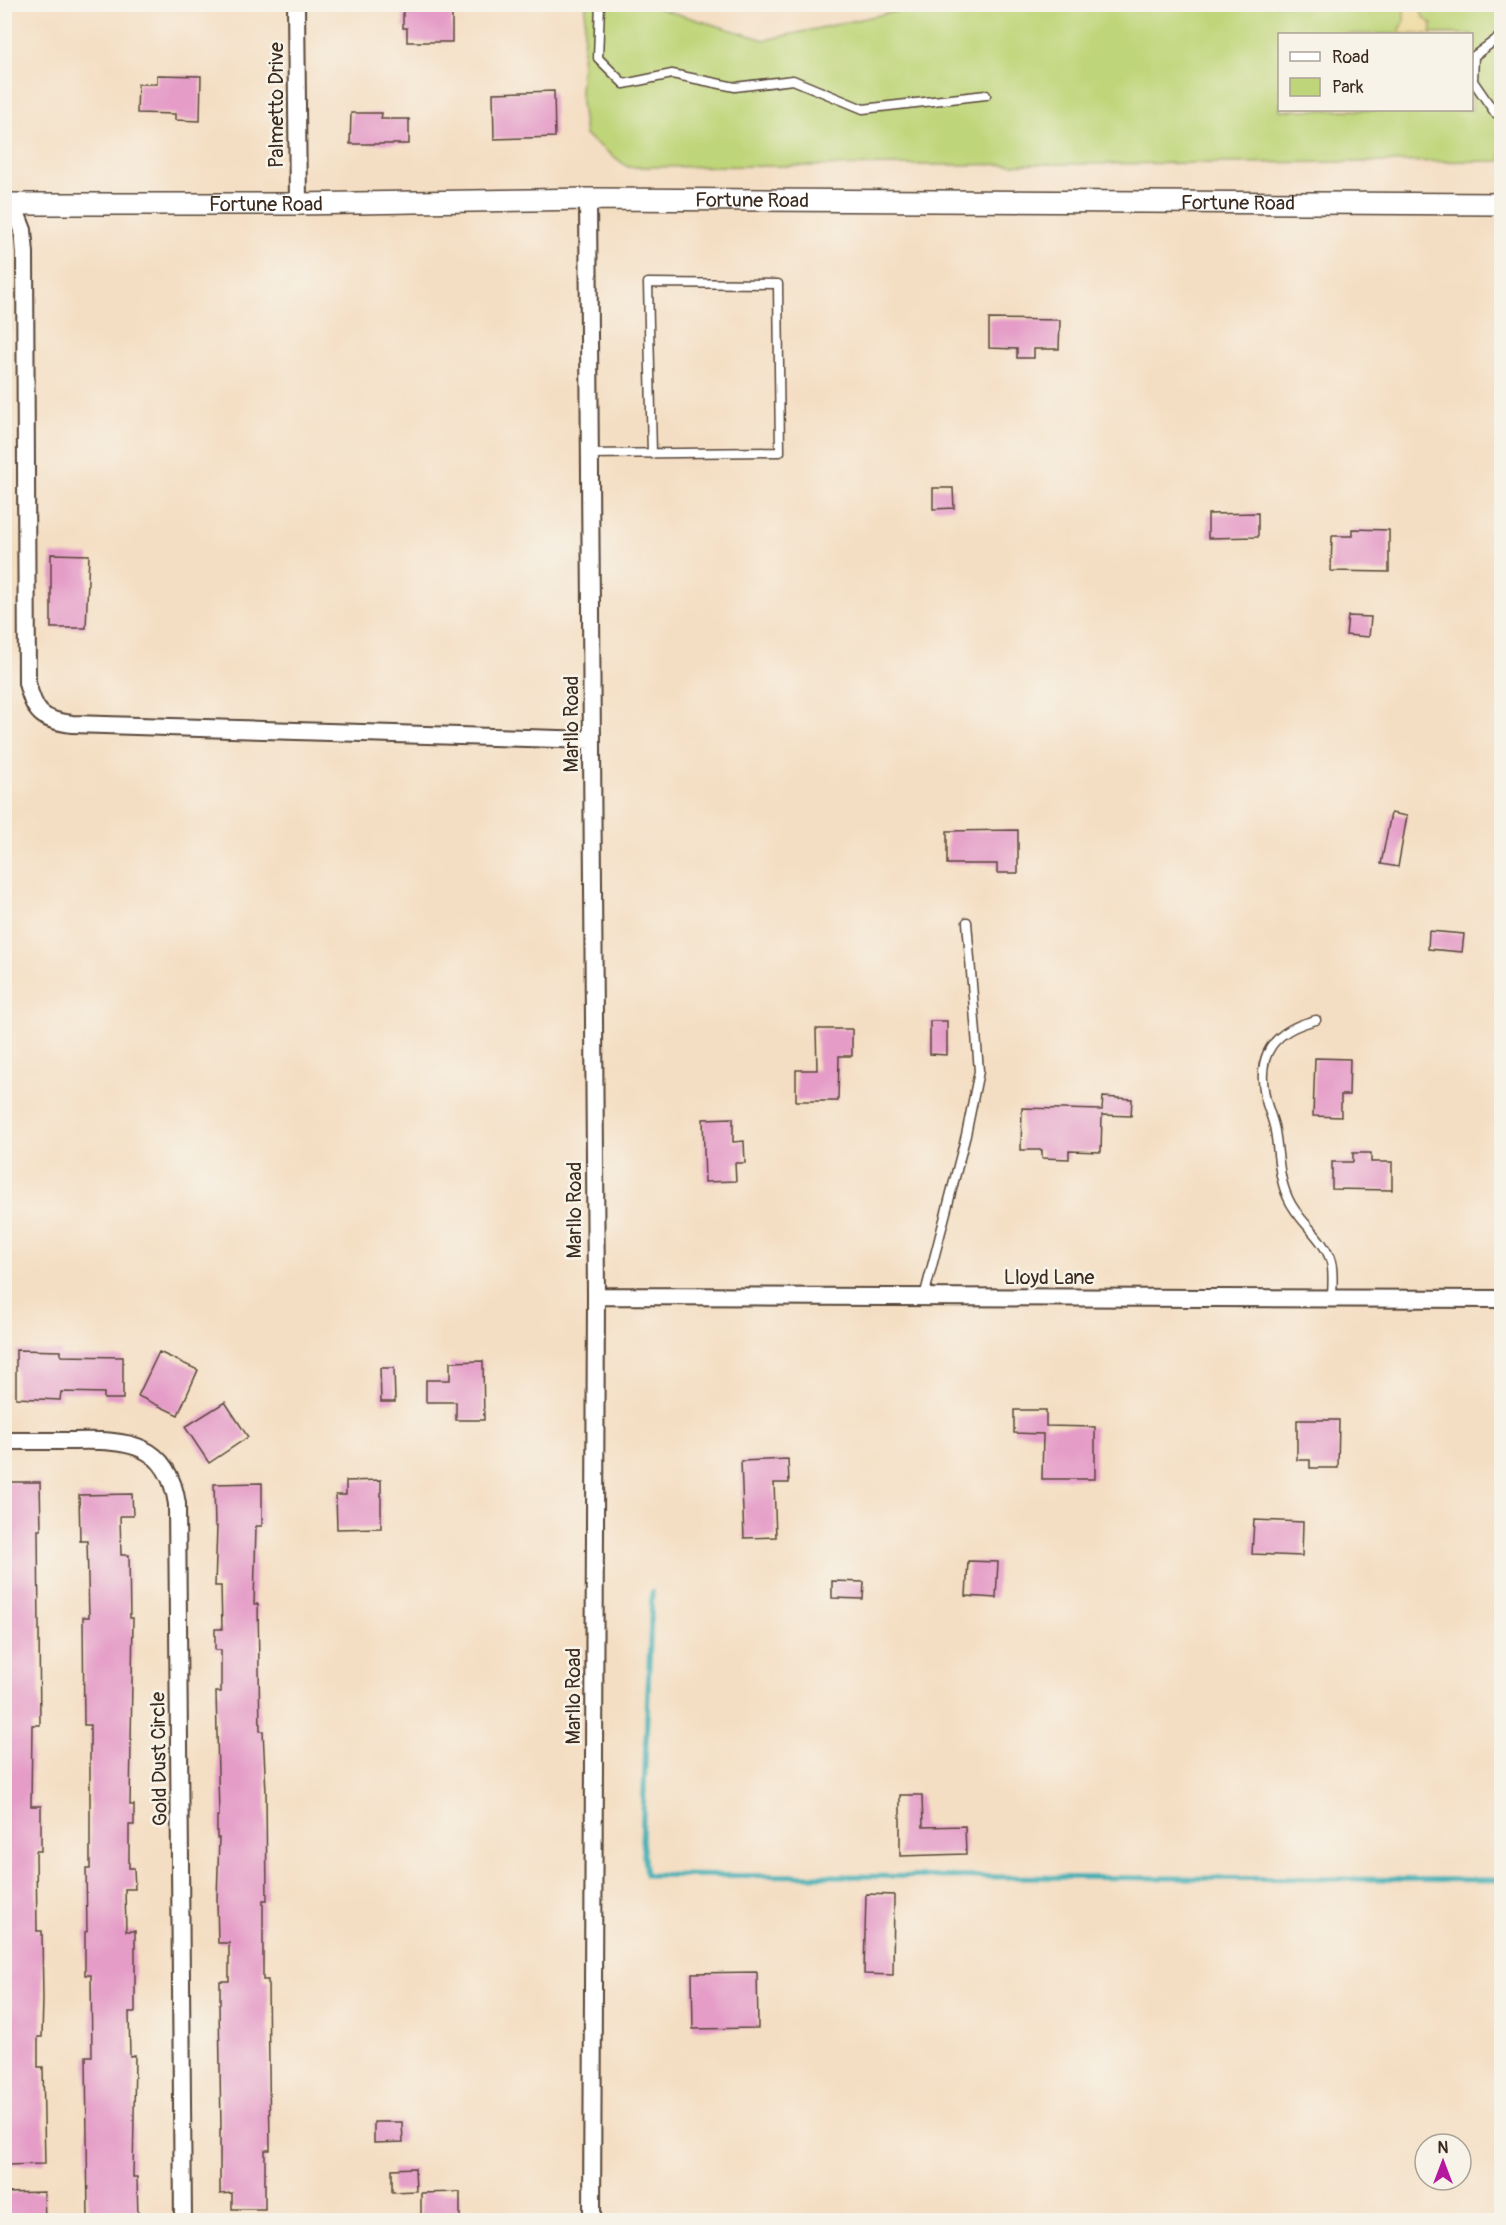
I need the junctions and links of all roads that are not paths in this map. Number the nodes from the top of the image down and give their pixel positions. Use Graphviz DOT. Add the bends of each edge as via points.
graph roads {
  1 [pos="296,4"];
  2 [pos="600,4"];
  3 [pos="1502,35"];
  4 [pos="986,95"];
  5 [pos="1502,115"];
  6 [pos="588,199"];
  7 [pos="9,204"];
  8 [pos="298,204"];
  9 [pos="1502,204"];
  10 [pos="590,454"];
  11 [pos="652,454"];
  12 [pos="592,740"];
  13 [pos="967,922"];
  14 [pos="1316,1020"];
  15 [pos="596,1296"];
  16 [pos="923,1298"];
  17 [pos="1332,1299"];
  18 [pos="1502,1299"];
  19 [pos="4,1441"];
  20 [pos="183,2220"];
  21 [pos="592,2220"];
  1 -- 8 [label="street, Palmetto Drive"];
  2 -- 4 [label="lane" via="598,58 624,84 672,74 735,87 793,80 863,109"];
  3 -- 5 [label="lane" via="1474,56 1473,81 1495,113"];
  6 -- 8 [label="street, Fortune Road"];
  6 -- 9 [label="street, Fortune Road"];
  6 -- 10 [label="street, Marllo Road"];
  7 -- 8 [label="street, Fortune Road"];
  7 -- 12 [label="street" via="23,230 25,253 27,683 41,715 53,722 72,724"];
  10 -- 11 [label="lane"];
  10 -- 12 [label="street, Marllo Road"];
  11 -- 11 [label="lane" via="780,452 778,284 648,283"];
  12 -- 15 [label="street, Marllo Road"];
  13 -- 16 [label="lane" via="979,1071"];
  14 -- 17 [label="lane" via="1286,1030 1277,1038 1264,1059 1263,1081 1274,1121 1284,1189 1297,1214 1326,1250 1332,1272"];
  15 -- 16 [label="street, Lloyd Lane"];
  15 -- 21 [label="street, Marllo Road"];
  16 -- 17 [label="street, Lloyd Lane"];
  17 -- 18 [label="street, Lloyd Lane"];
  19 -- 20 [label="street, Gold Dust Circle" via="113,1440 153,1455 174,1485 178,1528"];
}
